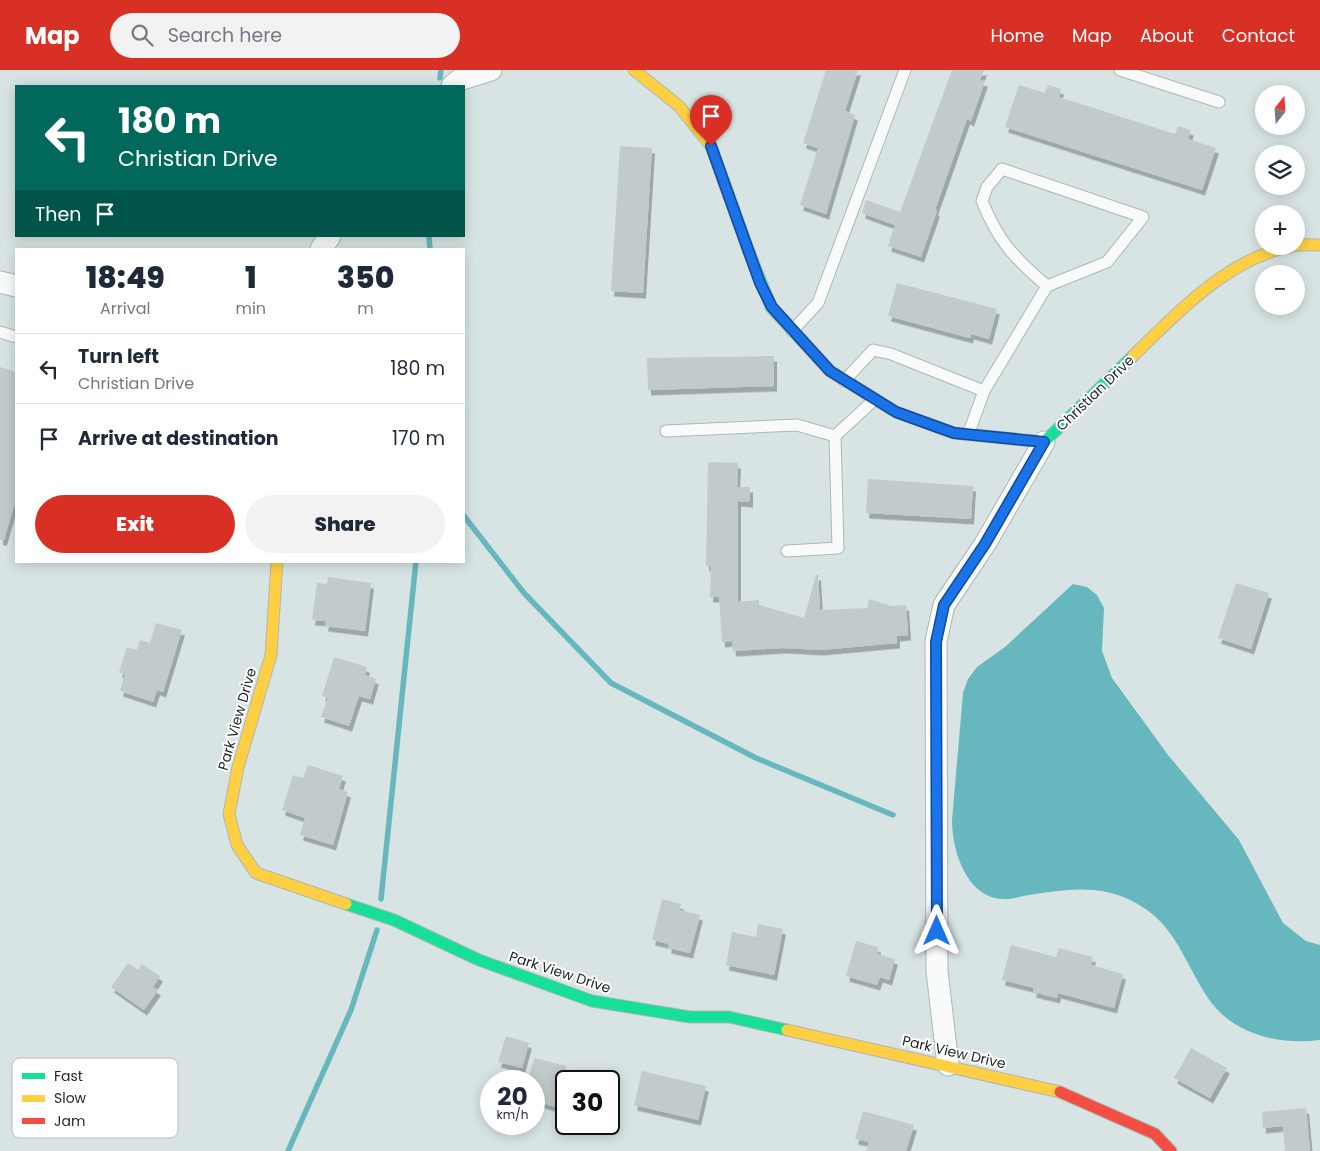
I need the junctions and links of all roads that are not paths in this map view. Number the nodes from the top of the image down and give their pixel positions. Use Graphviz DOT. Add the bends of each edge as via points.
graph roads {
  1 [pos="491,70"];
  2 [pos="634,70"];
  3 [pos="905,70"];
  4 [pos="1120,70"];
  5 [pos="453,85"];
  6 [pos="1219,102"];
  7 [pos="329,237"];
  8 [pos="1320,245"];
  9 [pos="322,248"];
  10 [pos="0,282"];
  11 [pos="15,286"];
  12 [pos="1047,286"];
  13 [pos="792,331"];
  14 [pos="0,332"];
  15 [pos="15,337"];
  16 [pos="844,381"];
  17 [pos="984,391"];
  18 [pos="874,400"];
  19 [pos="666,431"];
  20 [pos="968,435"];
  21 [pos="835,436"];
  22 [pos="1044,442"];
  23 [pos="787,551"];
  24 [pos="277,563"];
  25 [pos="948,1066"];
  26 [pos="1171,1151"];
  1 -- 5 [label="street"];
  2 -- 13 [label="street, Christian Drive" via="679,106 711,146 760,283 772,307"];
  3 -- 13 [label="lane" via="818,303"];
  4 -- 6 [label="lane"];
  7 -- 9 [label="street"];
  8 -- 22 [label="street, Christian Drive" via="1282,248 1257,257 1196,296"];
  10 -- 11 [label="street"];
  12 -- 12 [label="lane" via="1107,262 1143,217 1002,169 987,187 982,201 992,226 1015,258"];
  12 -- 17 [label="lane"];
  13 -- 16 [label="street, Christian Drive"];
  14 -- 15 [label="lane"];
  16 -- 17 [label="lane" via="873,350"];
  16 -- 18 [label="street, Christian Drive"];
  17 -- 20 [label="lane"];
  18 -- 20 [label="street, Christian Drive" via="896,412"];
  18 -- 21 [label="lane"];
  19 -- 21 [label="lane" via="797,425"];
  20 -- 22 [label="street, Christian Drive"];
  21 -- 23 [label="lane" via="838,548"];
  22 -- 25 [label="street" via="985,544 944,605 936,642 937,971"];
  24 -- 25 [label="street, Park View Drive" via="271,655 238,767 230,814 237,845 256,873 394,920 479,960 592,1000 690,1017 729,1017"];
  25 -- 26 [label="street, Park View Drive" via="1052,1089 1155,1134"];
}
